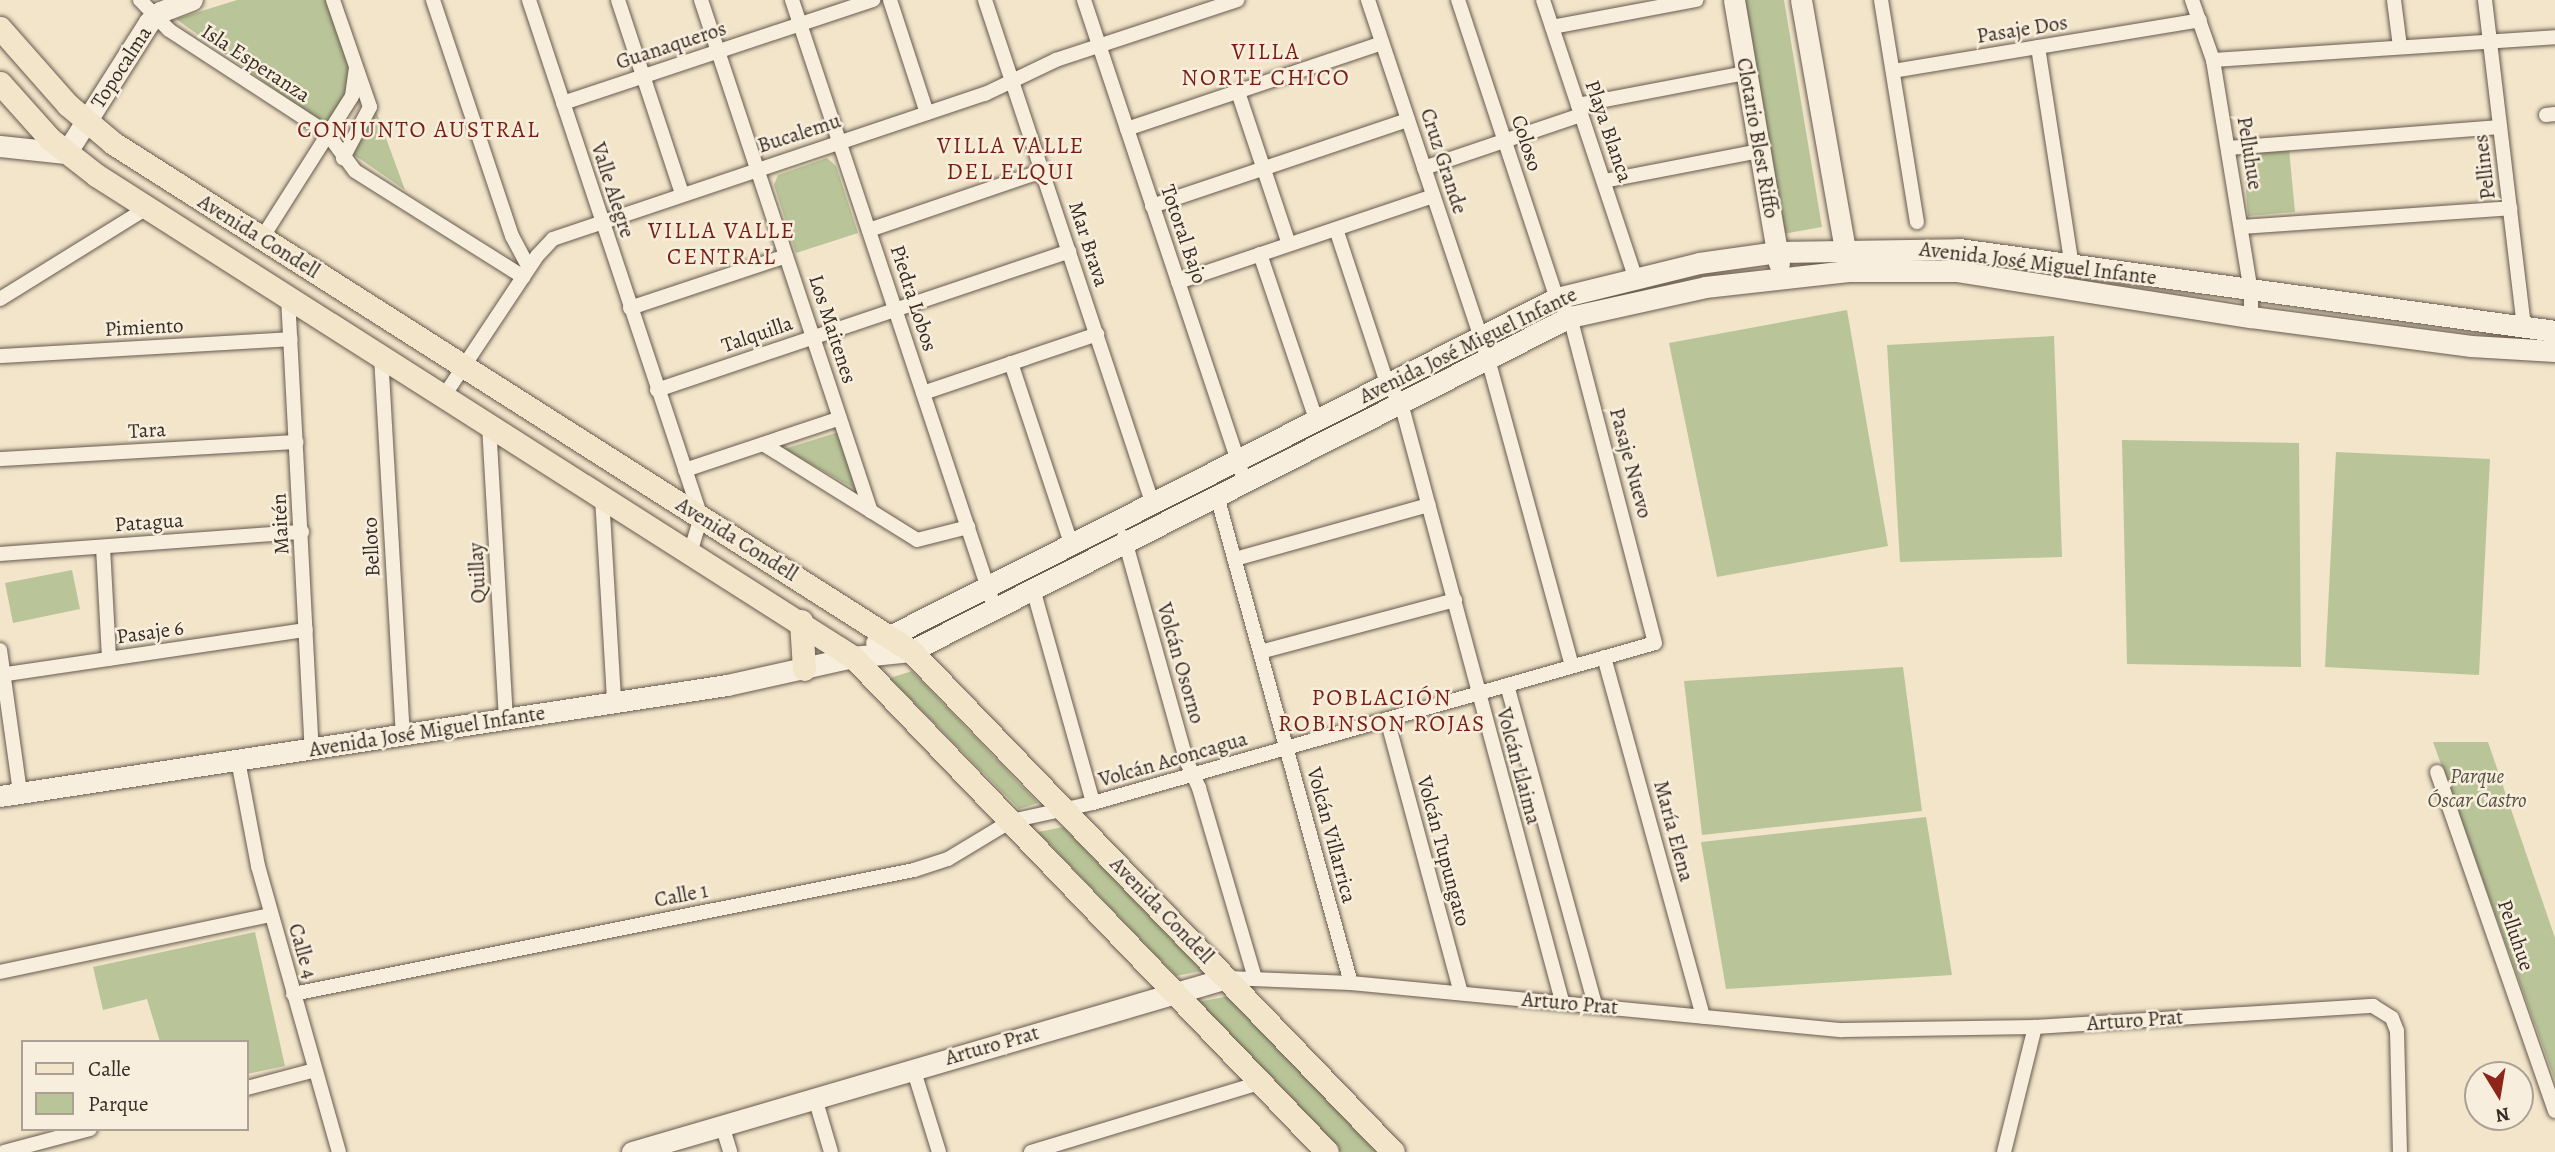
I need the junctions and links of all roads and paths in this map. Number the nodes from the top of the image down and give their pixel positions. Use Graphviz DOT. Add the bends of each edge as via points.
graph roads {
  1 [pos="139,0"];
  2 [pos="192,0"];
  3 [pos="333,0"];
  4 [pos="433,0"];
  5 [pos="529,0"];
  6 [pos="618,0"];
  7 [pos="701,0"];
  8 [pos="792,0"];
  9 [pos="873,0"];
  10 [pos="890,0"];
  11 [pos="985,0"];
  12 [pos="1084,0"];
  13 [pos="1237,0"];
  14 [pos="1368,0"];
  15 [pos="1458,0"];
  16 [pos="1543,0"];
  17 [pos="1696,0"];
  18 [pos="1734,0"];
  19 [pos="1801,0"];
  20 [pos="1881,0"];
  21 [pos="2192,0"];
  22 [pos="2394,0"];
  23 [pos="2485,0"];
  24 [pos="1209,4"];
  25 [pos="1641,5"];
  26 [pos="155,16"];
  27 [pos="2200,20"];
  28 [pos="800,24"];
  29 [pos="1552,27"];
  30 [pos="0,28"];
  31 [pos="2555,37"];
  32 [pos="2490,40"];
  33 [pos="1382,43"];
  34 [pos="1099,46"];
  35 [pos="2038,47"];
  36 [pos="2400,47"];
  37 [pos="718,51"];
  38 [pos="2213,60"];
  39 [pos="356,69"];
  40 [pos="1893,71"];
  41 [pos="1746,73"];
  42 [pos="643,76"];
  43 [pos="0,83"];
  44 [pos="1013,83"];
  45 [pos="1238,92"];
  46 [pos="563,103"];
  47 [pos="1580,110"];
  48 [pos="928,113"];
  49 [pos="1408,120"];
  50 [pos="86,122"];
  51 [pos="2500,127"];
  52 [pos="1127,129"];
  53 [pos="327,133"];
  54 [pos="1505,141"];
  55 [pos="840,142"];
  56 [pos="0,146"];
  57 [pos="2228,148"];
  58 [pos="1760,150"];
  59 [pos="66,153"];
  60 [pos="343,158"];
  61 [pos="1264,168"];
  62 [pos="757,169"];
  63 [pos="1424,169"];
  64 [pos="1042,171"];
  65 [pos="1604,181"];
  66 [pos="682,194"];
  67 [pos="1433,196"];
  68 [pos="1153,206"];
  69 [pos="148,208"];
  70 [pos="2510,208"];
  71 [pos="601,221"];
  72 [pos="1917,222"];
  73 [pos="2241,228"];
  74 [pos="1336,229"];
  75 [pos="869,230"];
  76 [pos="262,237"];
  77 [pos="1289,244"];
  78 [pos="1844,248"];
  79 [pos="1069,251"];
  80 [pos="1777,252"];
  81 [pos="1259,254"];
  82 [pos="786,256"];
  83 [pos="2072,266"];
  84 [pos="1848,271"];
  85 [pos="526,272"];
  86 [pos="1635,276"];
  87 [pos="1782,276"];
  88 [pos="1178,282"];
  89 [pos="2252,292"];
  90 [pos="288,297"];
  91 [pos="0,298"];
  92 [pos="1557,298"];
  93 [pos="630,308"];
  94 [pos="895,310"];
  95 [pos="1570,317"];
  96 [pos="2251,317"];
  97 [pos="2524,329"];
  98 [pos="2555,331"];
  99 [pos="1097,334"];
  100 [pos="1479,336"];
  101 [pos="813,337"];
  102 [pos="291,339"];
  103 [pos="2555,351"];
  104 [pos="0,356"];
  105 [pos="381,356"];
  106 [pos="1488,359"];
  107 [pos="1012,363"];
  108 [pos="464,366"];
  109 [pos="1387,383"];
  110 [pos="657,390"];
  111 [pos="923,393"];
  112 [pos="444,396"];
  113 [pos="1401,403"];
  114 [pos="840,418"];
  115 [pos="1316,419"];
  116 [pos="489,425"];
  117 [pos="297,442"];
  118 [pos="763,443"];
  119 [pos="0,459"];
  120 [pos="1237,459"];
  121 [pos="685,470"];
  122 [pos="1245,482"];
  123 [pos="602,496"];
  124 [pos="1217,496"];
  125 [pos="1153,502"];
  126 [pos="1429,505"];
  127 [pos="871,512"];
  128 [pos="701,517"];
  129 [pos="1119,519"];
  130 [pos="968,527"];
  131 [pos="302,532"];
  132 [pos="1126,542"];
  133 [pos="1071,543"];
  134 [pos="103,547"];
  135 [pos="690,553"];
  136 [pos="0,554"];
  137 [pos="1234,559"];
  138 [pos="987,585"];
  139 [pos="1033,589"];
  140 [pos="1455,600"];
  141 [pos="995,608"];
  142 [pos="801,621"];
  143 [pos="306,630"];
  144 [pos="889,635"];
  145 [pos="1656,643"];
  146 [pos="0,650"];
  147 [pos="911,651"];
  148 [pos="1260,652"];
  149 [pos="853,657"];
  150 [pos="1604,657"];
  151 [pos="109,659"];
  152 [pos="1572,666"];
  153 [pos="804,669"];
  154 [pos="3,675"];
  155 [pos="1507,685"];
  156 [pos="1479,693"];
  157 [pos="614,702"];
  158 [pos="506,719"];
  159 [pos="1387,719"];
  160 [pos="403,735"];
  161 [pos="312,748"];
  162 [pos="1286,748"];
  163 [pos="238,760"];
  164 [pos="2437,772"];
  165 [pos="1193,775"];
  166 [pos="10,794"];
  167 [pos="1093,803"];
  168 [pos="1066,810"];
  169 [pos="1011,821"];
  170 [pos="271,915"];
  171 [pos="0,972"];
  172 [pos="1227,978"];
  173 [pos="1255,978"];
  174 [pos="1351,983"];
  175 [pos="1172,992"];
  176 [pos="1461,993"];
  177 [pos="293,994"];
  178 [pos="1562,1001"];
  179 [pos="1595,1005"];
  180 [pos="1703,1017"];
  181 [pos="2035,1027"];
  182 [pos="914,1068"];
  183 [pos="315,1070"];
  184 [pos="1260,1083"];
  185 [pos="248,1088"];
  186 [pos="815,1098"];
  187 [pos="2555,1111"];
  188 [pos="722,1125"];
  189 [pos="83,1131"];
  190 [pos="4,1152"];
  191 [pos="339,1152"];
  192 [pos="632,1152"];
  193 [pos="730,1152"];
  194 [pos="831,1152"];
  195 [pos="939,1152"];
  196 [pos="1031,1152"];
  197 [pos="1327,1152"];
  198 [pos="1393,1152"];
  199 [pos="2004,1152"];
  200 [pos="2400,1152"];
  1 -- 26 [label="street, Isla Esperanza"];
  2 -- 26 [label="main road, Topocalma"];
  3 -- 39 [label="street"];
  4 -- 85 [label="street"];
  5 -- 46 [label="street, Valle Alegre"];
  6 -- 42 [label="street"];
  7 -- 37 [label="street, Los Maitenes"];
  8 -- 28 [label="street, Piedra Lobos"];
  9 -- 28 [label="street, Guanaqueros"];
  10 -- 48 [label="street"];
  11 -- 44 [label="street, Mar Brava"];
  12 -- 34 [label="street, Totoral Bajo"];
  13 -- 24 [label="street, Bucalemu"];
  14 -- 33 [label="street, Cruz Grande"];
  15 -- 54 [label="street, Coloso"];
  16 -- 29 [label="street, Playa Blanca"];
  17 -- 25 [label="street"];
  18 -- 41 [label="main road, Clotario Blest Riffo"];
  19 -- 78 [label="main road"];
  20 -- 40 [label="street"];
  21 -- 27 [label="street, Pelluhue"];
  22 -- 36 [label="street"];
  23 -- 32 [label="street, Pellines"];
  24 -- 34 [label="street, Bucalemu"];
  25 -- 29 [label="street"];
  26 -- 50 [label="main road, Topocalma"];
  26 -- 53 [label="street, Isla Esperanza" via="175,35"];
  27 -- 35 [label="street, Pasaje Dos"];
  27 -- 38 [label="street, Pelluhue"];
  28 -- 37 [label="street, Guanaqueros"];
  28 -- 55 [label="street, Piedra Lobos"];
  29 -- 47 [label="street, Playa Blanca"];
  30 -- 50 [label="main road, Avenida Condell"];
  31 -- 32 [label="street"];
  32 -- 36 [label="street"];
  32 -- 51 [label="street, Pellines"];
  33 -- 45 [label="street"];
  33 -- 49 [label="street, Cruz Grande"];
  34 -- 44 [label="street, Bucalemu" via="1044,65"];
  34 -- 52 [label="street, Totoral Bajo"];
  35 -- 40 [label="street, Pasaje Dos"];
  35 -- 83 [label="street"];
  36 -- 38 [label="street"];
  37 -- 42 [label="street, Guanaqueros"];
  37 -- 62 [label="street, Los Maitenes"];
  38 -- 57 [label="street, Pelluhue"];
  39 -- 53 [label="street" via="352,96"];
  39 -- 60 [label="street" via="370,111"];
  40 -- 72 [label="street"];
  41 -- 47 [label="street"];
  41 -- 58 [label="main road, Clotario Blest Riffo"];
  42 -- 46 [label="street, Guanaqueros"];
  42 -- 66 [label="street"];
  43 -- 59 [label="main road, Avenida Condell"];
  44 -- 48 [label="street, Bucalemu"];
  44 -- 64 [label="street, Mar Brava"];
  45 -- 52 [label="street"];
  45 -- 61 [label="street"];
  46 -- 71 [label="street, Valle Alegre"];
  47 -- 54 [label="street"];
  47 -- 65 [label="street, Playa Blanca"];
  48 -- 55 [label="street, Bucalemu"];
  49 -- 61 [label="street"];
  49 -- 63 [label="street, Cruz Grande"];
  50 -- 59 [label="main road, Topocalma"];
  50 -- 76 [label="main road, Avenida Condell"];
  51 -- 57 [label="street"];
  51 -- 70 [label="street, Pellines"];
  52 -- 68 [label="street, Totoral Bajo"];
  53 -- 60 [label="street, Isla Esperanza"];
  53 -- 76 [label="street"];
  54 -- 63 [label="street"];
  54 -- 92 [label="street, Coloso"];
  55 -- 62 [label="street, Bucalemu"];
  55 -- 75 [label="street, Piedra Lobos"];
  56 -- 59 [label="main road"];
  57 -- 73 [label="street, Pelluhue"];
  58 -- 65 [label="street"];
  58 -- 80 [label="main road, Clotario Blest Riffo"];
  59 -- 69 [label="main road, Avenida Condell"];
  60 -- 85 [label="street, Isla Esperanza" via="362,176"];
  61 -- 68 [label="street"];
  61 -- 77 [label="street"];
  62 -- 66 [label="street, Bucalemu"];
  62 -- 82 [label="street, Los Maitenes"];
  63 -- 67 [label="street, Cruz Grande"];
  64 -- 75 [label="street"];
  64 -- 79 [label="street, Mar Brava"];
  65 -- 86 [label="street, Playa Blanca"];
  66 -- 71 [label="street, Bucalemu"];
  67 -- 74 [label="street"];
  67 -- 100 [label="street, Cruz Grande"];
  68 -- 88 [label="street, Totoral Bajo"];
  69 -- 90 [label="main road, Avenida Condell"];
  69 -- 91 [label="street"];
  70 -- 73 [label="street"];
  70 -- 97 [label="street, Pellines"];
  71 -- 85 [label="street, Bucalemu" via="554,239"];
  71 -- 93 [label="street, Valle Alegre"];
  73 -- 89 [label="street, Pelluhue"];
  74 -- 77 [label="street"];
  74 -- 109 [label="street, Volcán Llaima"];
  75 -- 94 [label="street, Piedra Lobos"];
  76 -- 108 [label="main road, Avenida Condell"];
  77 -- 81 [label="street"];
  78 -- 80 [label="main road, Avenida José Miguel Infante"];
  78 -- 83 [label="main road, Avenida José Miguel Infante" via="1959,249"];
  78 -- 84 [label="main road"];
  79 -- 94 [label="street, Talquilla"];
  79 -- 99 [label="street, Mar Brava"];
  80 -- 86 [label="main road, Avenida José Miguel Infante"];
  80 -- 87 [label="main road, Clotario Blest Riffo"];
  81 -- 88 [label="street"];
  81 -- 115 [label="street"];
  82 -- 93 [label="street"];
  82 -- 101 [label="street, Los Maitenes"];
  83 -- 89 [label="main road, Avenida José Miguel Infante"];
  84 -- 87 [label="main road, Avenida José Miguel Infante"];
  84 -- 96 [label="main road, Avenida José Miguel Infante" via="1956,271"];
  85 -- 108 [label="street, Bucalemu"];
  86 -- 92 [label="main road, Avenida José Miguel Infante"];
  87 -- 95 [label="main road, Avenida José Miguel Infante" via="1705,287"];
  88 -- 120 [label="street, Totoral Bajo"];
  89 -- 96 [label="street, Pelluhue"];
  89 -- 97 [label="main road, Avenida José Miguel Infante"];
  90 -- 102 [label="street, Maitén"];
  90 -- 105 [label="main road, Avenida Condell"];
  92 -- 95 [label="street, Pasaje Nuevo"];
  92 -- 100 [label="main road, Avenida José Miguel Infante"];
  93 -- 110 [label="street, Valle Alegre"];
  94 -- 101 [label="street, Talquilla"];
  94 -- 111 [label="street, Piedra Lobos"];
  95 -- 106 [label="main road, Avenida José Miguel Infante"];
  95 -- 145 [label="street, Pasaje Nuevo"];
  96 -- 103 [label="main road, Avenida José Miguel Infante" via="2471,346"];
  97 -- 98 [label="main road, Avenida José Miguel Infante"];
  99 -- 107 [label="street"];
  99 -- 125 [label="street, Mar Brava"];
  100 -- 106 [label="street"];
  100 -- 109 [label="main road, Avenida José Miguel Infante"];
  101 -- 110 [label="street, Talquilla"];
  101 -- 114 [label="street, Los Maitenes"];
  102 -- 104 [label="street, Pimiento"];
  102 -- 117 [label="street, Maitén"];
  105 -- 112 [label="main road, Avenida Condell"];
  105 -- 160 [label="street, Belloto"];
  106 -- 113 [label="main road, Avenida José Miguel Infante"];
  106 -- 152 [label="street"];
  107 -- 111 [label="street"];
  107 -- 133 [label="street"];
  108 -- 112 [label="street, Bucalemu"];
  108 -- 128 [label="main road, Avenida Condell"];
  109 -- 113 [label="street, Volcán Llaima"];
  109 -- 115 [label="main road, Avenida José Miguel Infante"];
  110 -- 121 [label="street, Valle Alegre"];
  111 -- 130 [label="street, Piedra Lobos"];
  112 -- 116 [label="main road, Avenida Condell"];
  113 -- 122 [label="main road, Avenida José Miguel Infante"];
  113 -- 126 [label="street, Volcán Llaima"];
  114 -- 118 [label="street"];
  114 -- 127 [label="street, Los Maitenes"];
  115 -- 120 [label="main road, Avenida José Miguel Infante"];
  116 -- 123 [label="main road, Avenida Condell"];
  116 -- 158 [label="street, Quillay"];
  117 -- 119 [label="street, Tara"];
  117 -- 131 [label="street, Maitén"];
  118 -- 121 [label="street"];
  118 -- 127 [label="street"];
  120 -- 122 [label="street, Totoral Bajo"];
  120 -- 125 [label="main road, Avenida José Miguel Infante"];
  121 -- 128 [label="street, Valle Alegre"];
  122 -- 124 [label="main road, Avenida José Miguel Infante"];
  123 -- 135 [label="main road, Avenida Condell"];
  123 -- 157 [label="street"];
  124 -- 132 [label="main road, Avenida José Miguel Infante"];
  124 -- 137 [label="street, Volcán Villarrica"];
  125 -- 129 [label="main road, Avenida José Miguel Infante"];
  126 -- 137 [label="street"];
  126 -- 140 [label="street, Volcán Llaima"];
  127 -- 130 [label="street" via="922,541"];
  128 -- 135 [label="street"];
  128 -- 144 [label="main road, Avenida Condell"];
  129 -- 132 [label="street, Volcán Osorno"];
  129 -- 133 [label="main road, Avenida José Miguel Infante"];
  130 -- 138 [label="street, Piedra Lobos"];
  131 -- 134 [label="street, Patagua"];
  131 -- 143 [label="street, Maitén"];
  132 -- 139 [label="main road, Avenida José Miguel Infante"];
  132 -- 165 [label="street, Volcán Osorno"];
  133 -- 138 [label="main road, Avenida José Miguel Infante"];
  134 -- 136 [label="street, Patagua"];
  134 -- 151 [label="street"];
  135 -- 142 [label="main road, Avenida Condell"];
  137 -- 148 [label="street, Volcán Villarrica"];
  138 -- 141 [label="street, Piedra Lobos"];
  138 -- 144 [label="main road, Avenida José Miguel Infante"];
  139 -- 141 [label="main road, Avenida José Miguel Infante"];
  139 -- 167 [label="street"];
  140 -- 148 [label="street"];
  140 -- 156 [label="street, Volcán Llaima"];
  141 -- 147 [label="main road, Avenida José Miguel Infante"];
  142 -- 149 [label="main road, Avenida Condell"];
  142 -- 153 [label="main road"];
  143 -- 151 [label="street, Pasaje 6"];
  143 -- 161 [label="street, Maitén"];
  144 -- 147 [label="main road, Avenida Condell"];
  144 -- 149 [label="main road, Avenida José Miguel Infante"];
  145 -- 150 [label="street, Volcán Aconcagua"];
  146 -- 154 [label="street"];
  147 -- 149 [label="main road, Avenida José Miguel Infante"];
  147 -- 168 [label="main road, Avenida Condell"];
  148 -- 162 [label="street, Volcán Villarrica"];
  149 -- 153 [label="main road, Avenida José Miguel Infante"];
  149 -- 169 [label="main road, Avenida Condell"];
  150 -- 152 [label="street, Volcán Aconcagua"];
  150 -- 180 [label="street, María Elena"];
  151 -- 154 [label="street, Pasaje 6"];
  152 -- 155 [label="street, Volcán Aconcagua"];
  153 -- 157 [label="main road, Avenida José Miguel Infante"];
  154 -- 166 [label="street"];
  155 -- 156 [label="street, Volcán Aconcagua"];
  155 -- 179 [label="street, Volcán Llaima"];
  156 -- 159 [label="street, Volcán Aconcagua"];
  156 -- 178 [label="street, Volcán Llaima"];
  157 -- 158 [label="main road, Avenida José Miguel Infante"];
  158 -- 160 [label="main road, Avenida José Miguel Infante"];
  159 -- 162 [label="street, Volcán Aconcagua"];
  159 -- 176 [label="street, Volcán Tupungato"];
  160 -- 161 [label="main road, Avenida José Miguel Infante"];
  161 -- 163 [label="main road, Avenida José Miguel Infante"];
  162 -- 165 [label="street, Volcán Aconcagua"];
  162 -- 174 [label="street, Volcán Villarrica"];
  163 -- 166 [label="main road, Avenida José Miguel Infante"];
  163 -- 170 [label="street, Calle 4"];
  164 -- 187 [label="street, Pelluhue"];
  165 -- 167 [label="street, Volcán Aconcagua"];
  165 -- 173 [label="street, Volcán Osorno"];
  167 -- 168 [label="street, Volcán Aconcagua"];
  168 -- 169 [label="street, Calle 1"];
  168 -- 172 [label="main road, Avenida Condell"];
  169 -- 175 [label="main road, Avenida Condell"];
  169 -- 177 [label="street, Calle 1" via="957,855 914,870"];
  170 -- 171 [label="street"];
  170 -- 177 [label="street, Calle 4"];
  172 -- 173 [label="street, Arturo Prat"];
  172 -- 175 [label="main road, Arturo Prat"];
  172 -- 198 [label="main road, Avenida Condell"];
  173 -- 174 [label="street, Arturo Prat"];
  174 -- 176 [label="street, Arturo Prat"];
  175 -- 182 [label="main road, Arturo Prat"];
  175 -- 184 [label="main road, Avenida Condell"];
  176 -- 178 [label="street, Arturo Prat"];
  177 -- 183 [label="street, Calle 4"];
  178 -- 179 [label="street, Arturo Prat"];
  179 -- 180 [label="street, Arturo Prat"];
  180 -- 181 [label="street, Arturo Prat" via="1842,1030"];
  181 -- 199 [label="street"];
  181 -- 200 [label="street, Arturo Prat" via="2333,1007 2384,1010 2397,1031"];
  182 -- 186 [label="main road, Arturo Prat"];
  182 -- 195 [label="street"];
  183 -- 185 [label="street"];
  183 -- 191 [label="street, Calle 4"];
  184 -- 196 [label="street"];
  184 -- 197 [label="main road, Avenida Condell"];
  186 -- 188 [label="main road, Arturo Prat"];
  186 -- 194 [label="street"];
  188 -- 192 [label="main road, Arturo Prat"];
  188 -- 193 [label="street"];
  189 -- 190 [label="street"];
}
